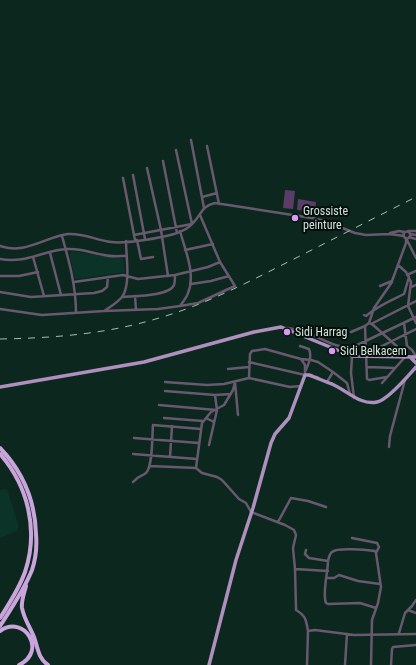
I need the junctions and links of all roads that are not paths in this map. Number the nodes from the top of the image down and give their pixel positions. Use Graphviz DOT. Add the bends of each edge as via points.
graph roads {
  1 [pos="191,140"];
  2 [pos="207,146"];
  3 [pos="176,150"];
  4 [pos="163,161"];
  5 [pos="147,168"];
  6 [pos="133,175"];
  7 [pos="123,178"];
  8 [pos="217,193"];
  9 [pos="202,197"];
  10 [pos="219,204"];
  11 [pos="204,208"];
  12 [pos="199,215"];
  13 [pos="192,224"];
  14 [pos="176,226"];
  15 [pos="161,230"];
  16 [pos="180,231"];
  17 [pos="406,231"];
  18 [pos="416,231"];
  19 [pos="177,233"];
  20 [pos="144,234"];
  21 [pos="134,235"];
  22 [pos="385,235"];
  23 [pos="416,235"];
  24 [pos="62,236"];
  25 [pos="162,236"];
  26 [pos="408,236"];
  27 [pos="145,239"];
  28 [pos="416,239"];
  29 [pos="136,240"];
  30 [pos="126,241"];
  31 [pos="213,244"];
  32 [pos="0,246"];
  33 [pos="66,249"];
  34 [pos="0,250"];
  35 [pos="185,250"];
  36 [pos="50,253"];
  37 [pos="126,256"];
  38 [pos="33,257"];
  39 [pos="153,257"];
  40 [pos="416,258"];
  41 [pos="0,259"];
  42 [pos="220,262"];
  43 [pos="398,265"];
  44 [pos="416,271"];
  45 [pos="38,272"];
  46 [pos="191,272"];
  47 [pos="127,275"];
  48 [pos="175,275"];
  49 [pos="0,276"];
  50 [pos="168,276"];
  51 [pos="229,276"];
  52 [pos="408,276"];
  53 [pos="108,277"];
  54 [pos="392,281"];
  55 [pos="74,282"];
  56 [pos="191,284"];
  57 [pos="416,285"];
  58 [pos="380,286"];
  59 [pos="411,287"];
  60 [pos="0,292"];
  61 [pos="61,295"];
  62 [pos="76,295"];
  63 [pos="44,296"];
  64 [pos="134,296"];
  65 [pos="122,297"];
  66 [pos="416,301"];
  67 [pos="180,306"];
  68 [pos="408,306"];
  69 [pos="374,308"];
  70 [pos="0,309"];
  71 [pos="136,310"];
  72 [pos="104,311"];
  73 [pos="76,312"];
  74 [pos="364,315"];
  75 [pos="415,318"];
  76 [pos="370,323"];
  77 [pos="404,323"];
  78 [pos="416,323"];
  79 [pos="365,326"];
  80 [pos="281,327"];
  81 [pos="416,329"];
  82 [pos="350,332"];
  83 [pos="382,333"];
  84 [pos="406,334"];
  85 [pos="366,341"];
  86 [pos="392,341"];
  87 [pos="300,346"];
  88 [pos="407,346"];
  89 [pos="416,346"];
  90 [pos="401,350"];
  91 [pos="412,350"];
  92 [pos="366,355"];
  93 [pos="352,356"];
  94 [pos="397,356"];
  95 [pos="416,356"];
  96 [pos="405,357"];
  97 [pos="410,357"];
  98 [pos="301,359"];
  99 [pos="311,360"];
  100 [pos="250,362"];
  101 [pos="416,363"];
  102 [pos="249,367"];
  103 [pos="367,367"];
  104 [pos="416,367"];
  105 [pos="395,368"];
  106 [pos="228,369"];
  107 [pos="333,372"];
  108 [pos="305,373"];
  109 [pos="387,377"];
  110 [pos="249,378"];
  111 [pos="405,380"];
  112 [pos="165,382"];
  113 [pos="236,382"];
  114 [pos="328,382"];
  115 [pos="382,383"];
  116 [pos="301,386"];
  117 [pos="0,388"];
  118 [pos="165,391"];
  119 [pos="231,394"];
  120 [pos="350,394"];
  121 [pos="215,395"];
  122 [pos="354,398"];
  123 [pos="159,405"];
  124 [pos="217,410"];
  125 [pos="238,415"];
  126 [pos="164,418"];
  127 [pos="204,420"];
  128 [pos="214,422"];
  129 [pos="172,426"];
  130 [pos="201,428"];
  131 [pos="134,438"];
  132 [pos="152,440"];
  133 [pos="172,441"];
  134 [pos="199,443"];
  135 [pos="209,445"];
  136 [pos="388,447"];
  137 [pos="0,448"];
  138 [pos="0,454"];
  139 [pos="133,454"];
  140 [pos="150,456"];
  141 [pos="170,457"];
  142 [pos="197,459"];
  143 [pos="150,466"];
  144 [pos="196,468"];
  145 [pos="133,482"];
  146 [pos="326,507"];
  147 [pos="251,512"];
  148 [pos="278,522"];
  149 [pos="352,538"];
  150 [pos="306,550"];
  151 [pos="376,553"];
  152 [pos="328,561"];
  153 [pos="295,570"];
  154 [pos="328,572"];
  155 [pos="327,578"];
  156 [pos="27,580"];
  157 [pos="380,584"];
  158 [pos="416,600"];
  159 [pos="376,608"];
  160 [pos="407,610"];
  161 [pos="416,613"];
  162 [pos="0,618"];
  163 [pos="0,626"];
  164 [pos="0,631"];
  165 [pos="308,631"];
  166 [pos="399,633"];
  167 [pos="347,634"];
  168 [pos="371,634"];
  169 [pos="416,634"];
  170 [pos="416,645"];
  171 [pos="19,665"];
  172 [pos="48,665"];
  173 [pos="209,665"];
  174 [pos="307,665"];
  175 [pos="345,665"];
  176 [pos="371,665"];
  177 [pos="391,665"];
  1 -- 9 [label="street"];
  2 -- 8 [label="street"];
  3 -- 13 [label="street"];
  4 -- 14 [label="street"];
  5 -- 15 [label="street"];
  6 -- 20 [label="street"];
  7 -- 21 [label="street"];
  8 -- 9 [label="street"];
  8 -- 10 [label="street"];
  9 -- 11 [label="street"];
  10 -- 11 [label="street"];
  10 -- 22 [label="street" via="312,218 355,233"];
  11 -- 12 [label="street"];
  12 -- 13 [label="street"];
  12 -- 31 [label="street"];
  13 -- 14 [label="street"];
  13 -- 16 [label="street"];
  14 -- 15 [label="street"];
  14 -- 19 [label="street"];
  15 -- 20 [label="street"];
  15 -- 25 [label="street"];
  16 -- 19 [label="street"];
  16 -- 35 [label="street"];
  17 -- 18 [label="street"];
  17 -- 22 [label="street"];
  17 -- 26 [label="street"];
  17 -- 26 [label="street"];
  19 -- 25 [label="street"];
  20 -- 21 [label="street"];
  20 -- 27 [label="street"];
  21 -- 29 [label="street"];
  22 -- 26 [label="street"];
  23 -- 26 [label="street"];
  24 -- 30 [label="street" via="69,234 108,241"];
  24 -- 32 [label="street" via="24,248"];
  24 -- 33 [label="street"];
  25 -- 27 [label="street"];
  25 -- 50 [label="street"];
  26 -- 28 [label="street"];
  26 -- 40 [label="street"];
  26 -- 43 [label="street"];
  27 -- 29 [label="street"];
  29 -- 30 [label="street"];
  29 -- 39 [label="street" via="141,259"];
  30 -- 37 [label="street"];
  31 -- 35 [label="street"];
  31 -- 42 [label="street"];
  32 -- 34 [label="street"];
  33 -- 36 [label="street"];
  33 -- 37 [label="street" via="78,249 104,256"];
  33 -- 55 [label="street"];
  35 -- 46 [label="street"];
  36 -- 38 [label="street"];
  36 -- 61 [label="street"];
  37 -- 47 [label="street"];
  38 -- 41 [label="street" via="10,261"];
  38 -- 45 [label="street"];
  42 -- 46 [label="street"];
  42 -- 51 [label="street"];
  43 -- 52 [label="street"];
  43 -- 54 [label="street"];
  44 -- 52 [label="street"];
  45 -- 49 [label="street"];
  45 -- 63 [label="street"];
  46 -- 48 [label="street"];
  46 -- 56 [label="street"];
  47 -- 50 [label="street" via="138,279"];
  47 -- 53 [label="street"];
  47 -- 65 [label="street"];
  48 -- 50 [label="street"];
  48 -- 64 [label="street" via="171,289 163,293"];
  51 -- 56 [label="street"];
  51 -- 67 [label="street" via="234,287 198,302"];
  52 -- 59 [label="street"];
  52 -- 69 [label="street" via="404,294"];
  53 -- 55 [label="street"];
  53 -- 62 [label="street" via="107,288 102,291"];
  54 -- 58 [label="street"];
  54 -- 69 [label="street"];
  55 -- 62 [label="street"];
  56 -- 67 [label="street"];
  57 -- 59 [label="street"];
  59 -- 68 [label="street"];
  60 -- 63 [label="street"];
  61 -- 62 [label="street"];
  61 -- 63 [label="street"];
  62 -- 73 [label="street"];
  64 -- 65 [label="street"];
  64 -- 71 [label="street"];
  65 -- 72 [label="street"];
  66 -- 68 [label="street"];
  67 -- 71 [label="street"];
  68 -- 75 [label="street"];
  68 -- 76 [label="street"];
  69 -- 74 [label="street"];
  69 -- 76 [label="street"];
  70 -- 73 [label="street" via="32,314"];
  71 -- 72 [label="street"];
  72 -- 73 [label="street"];
  75 -- 77 [label="street"];
  75 -- 78 [label="street"];
  76 -- 79 [label="street"];
  76 -- 83 [label="street"];
  77 -- 83 [label="street"];
  77 -- 84 [label="street"];
  79 -- 82 [label="street"];
  79 -- 85 [label="street"];
  80 -- 85 [label="street" via="302,331 343,347 353,347"];
  80 -- 93 [label="main road"];
  80 -- 117 [label="main road" via="144,362"];
  81 -- 84 [label="street"];
  83 -- 85 [label="street"];
  83 -- 86 [label="street"];
  84 -- 86 [label="street"];
  84 -- 88 [label="street"];
  85 -- 92 [label="street"];
  86 -- 90 [label="street"];
  86 -- 92 [label="street"];
  87 -- 99 [label="street" via="309,349"];
  88 -- 90 [label="street"];
  88 -- 91 [label="street"];
  89 -- 91 [label="street"];
  90 -- 94 [label="street"];
  91 -- 95 [label="street"];
  92 -- 93 [label="main road"];
  92 -- 94 [label="main road"];
  92 -- 103 [label="street"];
  93 -- 122 [label="street"];
  94 -- 96 [label="main road"];
  95 -- 97 [label="main road"];
  96 -- 97 [label="main road"];
  96 -- 105 [label="street"];
  97 -- 101 [label="main road"];
  98 -- 99 [label="street"];
  98 -- 100 [label="street" via="260,349 252,351"];
  98 -- 108 [label="street" via="306,365"];
  99 -- 107 [label="street"];
  99 -- 108 [label="street"];
  100 -- 102 [label="street"];
  100 -- 108 [label="street"];
  102 -- 106 [label="street"];
  102 -- 110 [label="street"];
  103 -- 105 [label="street"];
  103 -- 109 [label="street" via="369,380"];
  104 -- 111 [label="main road"];
  105 -- 109 [label="street"];
  107 -- 114 [label="street"];
  107 -- 120 [label="street" via="347,383"];
  108 -- 114 [label="main road"];
  108 -- 116 [label="main road"];
  109 -- 115 [label="street"];
  110 -- 113 [label="street"];
  110 -- 116 [label="street" via="290,387"];
  111 -- 122 [label="main road" via="378,402"];
  111 -- 136 [label="street"];
  112 -- 113 [label="street" via="207,385"];
  113 -- 119 [label="street"];
  113 -- 125 [label="street"];
  114 -- 120 [label="main road"];
  116 -- 147 [label="main road" via="289,418 275,434 271,443"];
  118 -- 121 [label="street"];
  119 -- 121 [label="street"];
  119 -- 124 [label="street"];
  120 -- 122 [label="main road"];
  121 -- 124 [label="street"];
  123 -- 124 [label="street"];
  124 -- 127 [label="street" via="211,412"];
  124 -- 128 [label="street"];
  126 -- 127 [label="street"];
  127 -- 128 [label="street"];
  127 -- 130 [label="street"];
  128 -- 135 [label="street"];
  129 -- 130 [label="street"];
  129 -- 132 [label="street" via="153,426"];
  129 -- 133 [label="street"];
  130 -- 134 [label="street"];
  131 -- 132 [label="street"];
  132 -- 133 [label="street"];
  132 -- 140 [label="street"];
  133 -- 134 [label="street"];
  133 -- 141 [label="street"];
  134 -- 142 [label="street"];
  137 -- 156 [label="highway" via="13,462 24,481 34,511 36,555"];
  138 -- 162 [label="highway" via="24,491 31,531 31,547 25,572"];
  139 -- 140 [label="street"];
  140 -- 141 [label="street"];
  140 -- 143 [label="street"];
  141 -- 142 [label="street"];
  142 -- 144 [label="street"];
  143 -- 144 [label="street"];
  143 -- 145 [label="street"];
  144 -- 147 [label="street" via="202,473 222,480 246,503"];
  146 -- 148 [label="street" via="291,498"];
  147 -- 148 [label="street"];
  147 -- 173 [label="main road"];
  148 -- 153 [label="street" via="295,532"];
  149 -- 151 [label="street" via="377,543 379,547"];
  150 -- 152 [label="street" via="305,554 309,558"];
  151 -- 152 [label="street" via="356,550 334,551 330,553"];
  151 -- 157 [label="street"];
  152 -- 154 [label="street"];
  153 -- 154 [label="street"];
  153 -- 165 [label="street" via="296,610 305,617"];
  154 -- 155 [label="street"];
  155 -- 157 [label="street" via="338,575"];
  155 -- 159 [label="street" via="324,598 326,603 360,603"];
  156 -- 163 [label="highway"];
  156 -- 172 [label="highway" via="22,602 23,614 40,655"];
  157 -- 159 [label="street" via="380,597"];
  158 -- 160 [label="street"];
  159 -- 168 [label="street"];
  160 -- 161 [label="street"];
  160 -- 166 [label="street"];
  164 -- 171 [label="highway" via="15,627 32,639 31,654"];
  165 -- 167 [label="street"];
  165 -- 174 [label="street"];
  166 -- 168 [label="street"];
  166 -- 169 [label="street"];
  167 -- 168 [label="street"];
  167 -- 175 [label="street"];
  168 -- 176 [label="street"];
  170 -- 177 [label="street" via="393,647"];
}
